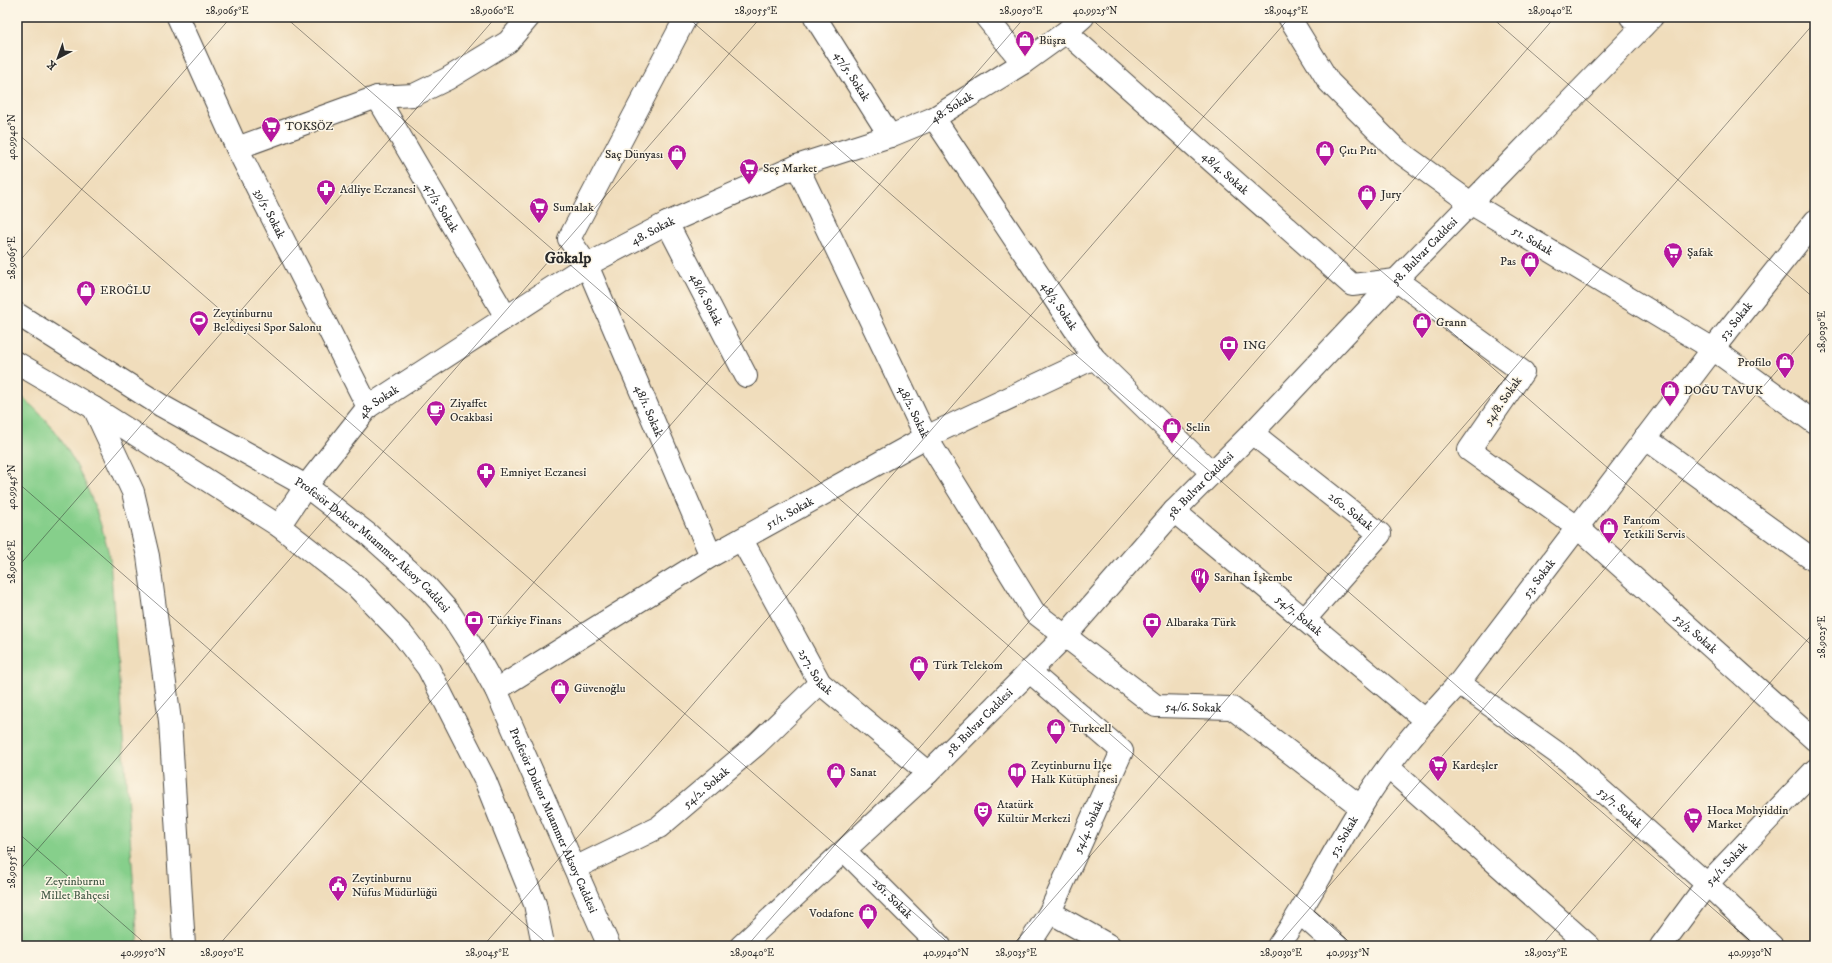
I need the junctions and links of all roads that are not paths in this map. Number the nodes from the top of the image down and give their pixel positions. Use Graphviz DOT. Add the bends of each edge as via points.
graph roads {
  1 [pos="178,17"];
  2 [pos="529,17"];
  3 [pos="686,17"];
  4 [pos="815,17"];
  5 [pos="986,17"];
  6 [pos="1083,17"];
  7 [pos="1289,17"];
  8 [pos="1642,20"];
  9 [pos="1066,32"];
  10 [pos="1023,63"];
  11 [pos="377,97"];
  12 [pos="934,118"];
  13 [pos="890,136"];
  14 [pos="237,148"];
  15 [pos="797,166"];
  16 [pos="1472,204"];
  17 [pos="667,223"];
  18 [pos="1812,232"];
  19 [pos="587,265"];
  20 [pos="1396,280"];
  21 [pos="17,314"];
  22 [pos="506,317"];
  23 [pos="1713,349"];
  24 [pos="1094,358"];
  25 [pos="17,363"];
  26 [pos="746,376"];
  27 [pos="368,407"];
  28 [pos="94,408"];
  29 [pos="1815,423"];
  30 [pos="1252,433"];
  31 [pos="926,437"];
  32 [pos="1645,438"];
  33 [pos="1212,473"];
  34 [pos="306,486"];
  35 [pos="1174,511"];
  36 [pos="279,526"];
  37 [pos="1577,527"];
  38 [pos="742,540"];
  39 [pos="711,556"];
  40 [pos="1815,561"];
  41 [pos="1305,619"];
  42 [pos="1066,635"];
  43 [pos="1029,671"];
  44 [pos="1459,682"];
  45 [pos="820,683"];
  46 [pos="496,690"];
  47 [pos="1425,720"];
  48 [pos="1815,740"];
  49 [pos="1388,767"];
  50 [pos="1815,770"];
  51 [pos="928,773"];
  52 [pos="1361,807"];
  53 [pos="845,851"];
  54 [pos="575,868"];
  55 [pos="1707,884"];
  56 [pos="1050,912"];
  57 [pos="1300,913"];
  58 [pos="184,946"];
  59 [pos="542,946"];
  60 [pos="609,946"];
  61 [pos="741,946"];
  62 [pos="940,946"];
  63 [pos="1028,946"];
  64 [pos="1110,946"];
  65 [pos="1278,946"];
  66 [pos="1337,946"];
  67 [pos="1589,946"];
  68 [pos="1661,946"];
  69 [pos="1772,946"];
  1 -- 14 [label="street, 39/5. Sokak"];
  2 -- 11 [label="street" via="508,42 448,79 414,95"];
  3 -- 19 [label="street, 48/1. Sokak" via="569,239"];
  4 -- 13 [label="street, 47/5. Sokak"];
  5 -- 10 [label="street"];
  6 -- 9 [label="street, 48. Sokak"];
  7 -- 16 [label="street, 51. Sokak" via="1329,82 1397,150"];
  8 -- 16 [label="street, 58. Bulvar Caddesi"];
  9 -- 10 [label="street, 48. Sokak"];
  9 -- 20 [label="street, 48/4. Sokak" via="1352,285"];
  10 -- 12 [label="street, 48. Sokak"];
  11 -- 14 [label="street"];
  11 -- 22 [label="street, 47/3. Sokak"];
  12 -- 13 [label="street, 48. Sokak"];
  12 -- 24 [label="street, 48/3. Sokak"];
  13 -- 15 [label="street, 48. Sokak"];
  14 -- 27 [label="street, 39/5. Sokak"];
  15 -- 17 [label="street, 48. Sokak"];
  15 -- 31 [label="street, 48/2. Sokak"];
  16 -- 20 [label="street, 58. Bulvar Caddesi"];
  16 -- 23 [label="street, 51. Sokak"];
  17 -- 19 [label="street, 48. Sokak"];
  17 -- 26 [label="street, 48/6. Sokak"];
  18 -- 23 [label="street, 53. Sokak"];
  19 -- 22 [label="street, 48. Sokak"];
  19 -- 39 [label="street, 48/1. Sokak"];
  20 -- 30 [label="street, 58. Bulvar Caddesi"];
  20 -- 37 [label="street, 54/8. Sokak" via="1523,372 1469,450"];
  21 -- 34 [label="street, Profesör Doktor Muammer Aksoy Caddesi" via="162,406"];
  22 -- 27 [label="street, 48. Sokak"];
  23 -- 29 [label="street, 51. Sokak"];
  23 -- 32 [label="street, 53. Sokak"];
  24 -- 31 [label="street, 51/1. Sokak"];
  24 -- 33 [label="street, 48/3. Sokak"];
  25 -- 28 [label="street"];
  27 -- 34 [label="street, 48. Sokak"];
  28 -- 36 [label="street"];
  28 -- 58 [label="street" via="133,492 148,556 170,721"];
  30 -- 33 [label="street, 58. Bulvar Caddesi"];
  30 -- 41 [label="street, 260. Sokak" via="1380,534"];
  31 -- 38 [label="street, 51/1. Sokak"];
  31 -- 42 [label="street, 48/2. Sokak" via="1034,612"];
  32 -- 37 [label="street, 53. Sokak"];
  32 -- 40 [label="street"];
  33 -- 35 [label="street, 58. Bulvar Caddesi"];
  34 -- 36 [label="street, 48. Sokak"];
  34 -- 46 [label="street, Profesör Doktor Muammer Aksoy Caddesi" via="369,534 427,587 469,642"];
  35 -- 41 [label="street, 54/7. Sokak"];
  35 -- 42 [label="street, 58. Bulvar Caddesi"];
  36 -- 59 [label="street" via="355,585 402,634 428,668 485,780 535,904"];
  37 -- 44 [label="street, 53. Sokak"];
  37 -- 48 [label="street, 53/3. Sokak"];
  38 -- 39 [label="street, 51/1. Sokak"];
  38 -- 45 [label="street, 257. Sokak"];
  39 -- 46 [label="street, 51/1. Sokak"];
  41 -- 47 [label="street, 54/7. Sokak"];
  42 -- 43 [label="street, 58. Bulvar Caddesi"];
  42 -- 52 [label="street, 54/6. Sokak" via="1156,706 1232,708"];
  43 -- 51 [label="street, 58. Bulvar Caddesi"];
  43 -- 56 [label="street, 54/4. Sokak" via="1122,751"];
  44 -- 47 [label="street, 53. Sokak"];
  44 -- 55 [label="street, 53/7. Sokak" via="1567,760"];
  45 -- 51 [label="street, 257. Sokak"];
  45 -- 54 [label="street, 54/2. Sokak" via="757,744 659,827"];
  46 -- 54 [label="street, Profesör Doktor Muammer Aksoy Caddesi"];
  47 -- 49 [label="street, 53. Sokak"];
  49 -- 52 [label="street, 53. Sokak"];
  49 -- 67 [label="street"];
  50 -- 55 [label="street, 54/1. Sokak"];
  51 -- 53 [label="street, 58. Bulvar Caddesi"];
  52 -- 57 [label="street, 53. Sokak"];
  53 -- 61 [label="street, 58. Bulvar Caddesi"];
  53 -- 62 [label="street, 261. Sokak"];
  54 -- 60 [label="street, Profesör Doktor Muammer Aksoy Caddesi"];
  55 -- 68 [label="street, 54/1. Sokak"];
  55 -- 69 [label="street, 53/7. Sokak"];
  56 -- 63 [label="street, 54/4. Sokak"];
  56 -- 64 [label="street"];
  57 -- 65 [label="street, 53. Sokak"];
  57 -- 66 [label="street"];
}
